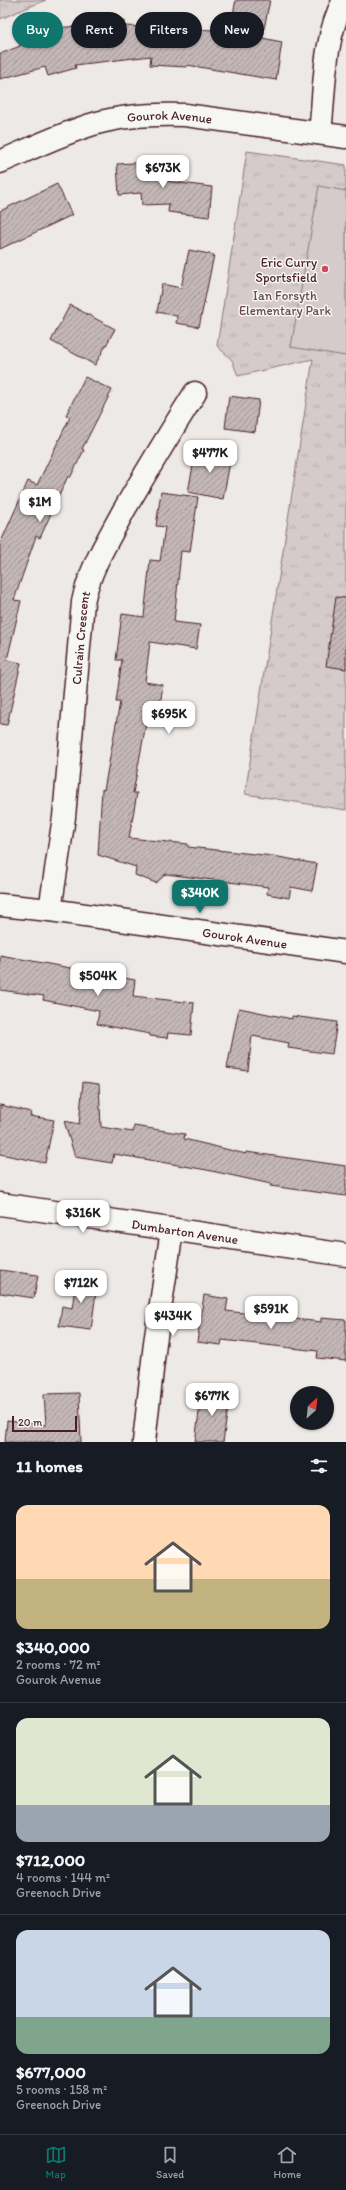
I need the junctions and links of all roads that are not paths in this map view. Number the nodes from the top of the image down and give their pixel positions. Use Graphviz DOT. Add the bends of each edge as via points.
graph roads {
  1 [pos="344,0"];
  2 [pos="320,133"];
  3 [pos="346,137"];
  4 [pos="0,162"];
  5 [pos="195,393"];
  6 [pos="0,904"];
  7 [pos="50,910"];
  8 [pos="346,952"];
  9 [pos="0,1204"];
  10 [pos="172,1230"];
  11 [pos="346,1255"];
  12 [pos="144,1442"];
  1 -- 2 [label="street" via="330,39"];
  2 -- 3 [label="street, Gourok Avenue"];
  2 -- 4 [label="street, Gourok Avenue" via="185,116 132,116 97,123"];
  5 -- 7 [label="street, Culrain Crescent" via="107,541 86,588 64,817"];
  6 -- 7 [label="street, Gourok Avenue"];
  7 -- 8 [label="street, Gourok Avenue"];
  9 -- 10 [label="street, Dumbarton Avenue"];
  10 -- 11 [label="street, Dumbarton Avenue"];
  10 -- 12 [label="street" via="155,1343"];
}
